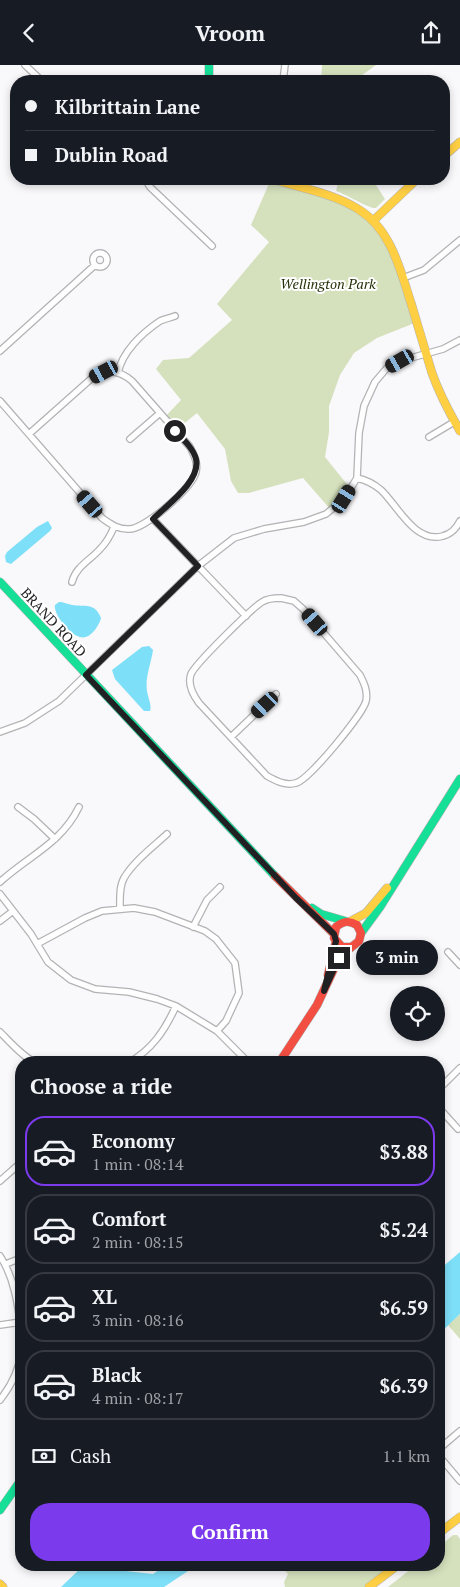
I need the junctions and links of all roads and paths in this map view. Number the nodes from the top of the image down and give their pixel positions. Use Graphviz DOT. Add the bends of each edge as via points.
graph roads {
  1 [pos="25,65"];
  2 [pos="36,75"];
  3 [pos="460,142"];
  4 [pos="450,151"];
  5 [pos="149,185"];
  6 [pos="291,185"];
  7 [pos="410,185"];
  8 [pos="374,220"];
  9 [pos="460,240"];
  10 [pos="212,246"];
  11 [pos="95,265"];
  12 [pos="403,278"];
  13 [pos="175,316"];
  14 [pos="460,340"];
  15 [pos="0,351"];
  16 [pos="426,354"];
  17 [pos="118,373"];
  18 [pos="0,401"];
  19 [pos="160,413"];
  20 [pos="454,422"];
  21 [pos="460,431"];
  22 [pos="29,434"];
  23 [pos="429,437"];
  24 [pos="130,439"];
  25 [pos="357,478"];
  26 [pos="153,519"];
  27 [pos="460,521"];
  28 [pos="114,527"];
  29 [pos="198,566"];
  30 [pos="0,582"];
  31 [pos="72,582"];
  32 [pos="246,616"];
  33 [pos="86,675"];
  34 [pos="276,694"];
  35 [pos="0,732"];
  36 [pos="231,737"];
  37 [pos="459,782"];
  38 [pos="18,807"];
  39 [pos="79,807"];
  40 [pos="167,834"];
  41 [pos="55,839"];
  42 [pos="404,867"];
  43 [pos="0,882"];
  44 [pos="220,887"];
  45 [pos="0,895"];
  46 [pos="296,898"];
  47 [pos="120,909"];
  48 [pos="13,911"];
  49 [pos="0,921"];
  50 [pos="348,921"];
  51 [pos="193,927"];
  52 [pos="361,933"];
  53 [pos="335,937"];
  54 [pos="37,944"];
  55 [pos="350,947"];
  56 [pos="448,952"];
  57 [pos="460,965"];
  58 [pos="324,991"];
  59 [pos="176,1006"];
  60 [pos="217,1031"];
  61 [pos="0,1032"];
  62 [pos="25,1056"];
  63 [pos="139,1056"];
  64 [pos="242,1056"];
  65 [pos="284,1056"];
  66 [pos="460,1069"];
  67 [pos="445,1083"];
  68 [pos="445,1115"];
  69 [pos="458,1129"];
  70 [pos="15,1167"];
  71 [pos="0,1181"];
  72 [pos="0,1256"];
  73 [pos="15,1260"];
  74 [pos="6,1264"];
  75 [pos="15,1290"];
  76 [pos="0,1325"];
  77 [pos="15,1325"];
  78 [pos="15,1376"];
  79 [pos="0,1399"];
  80 [pos="460,1431"];
  81 [pos="445,1444"];
  82 [pos="445,1463"];
  83 [pos="460,1481"];
  84 [pos="15,1489"];
  85 [pos="0,1510"];
  86 [pos="460,1517"];
  87 [pos="445,1528"];
  88 [pos="390,1571"];
  89 [pos="0,1584"];
  90 [pos="3,1587"];
  91 [pos="369,1587"];
  1 -- 2 [label="street"];
  3 -- 4 [label="main road"];
  5 -- 10 [label="street"];
  6 -- 8 [label="main road" via="352,204"];
  7 -- 8 [label="main road"];
  8 -- 12 [label="main road" via="390,241"];
  9 -- 12 [label="street" via="424,270"];
  11 -- 15 [label="street"];
  12 -- 16 [label="main road"];
  13 -- 17 [label="street" via="161,320 134,343 120,363"];
  14 -- 16 [label="street"];
  16 -- 20 [label="main road"];
  16 -- 25 [label="street" via="400,361 386,369 375,382 364,406"];
  17 -- 19 [label="street" via="132,381"];
  17 -- 22 [label="street" via="104,372 92,378"];
  18 -- 22 [label="street"];
  19 -- 24 [label="street"];
  19 -- 26 [label="street" via="190,447 196,459 196,473"];
  20 -- 21 [label="main road"];
  20 -- 23 [label="street"];
  22 -- 28 [label="street" via="102,518"];
  25 -- 27 [label="street" via="380,489 418,532 427,537 448,535"];
  25 -- 29 [label="street" via="344,499 326,514 234,538"];
  26 -- 28 [label="street" via="130,529"];
  26 -- 29 [label="street"];
  28 -- 31 [label="street" via="101,548 74,575"];
  29 -- 32 [label="street"];
  29 -- 33 [label="street"];
  30 -- 33 [label="main road, BRAND ROAD"];
  32 -- 36 [label="street" via="191,675 191,690 199,703"];
  32 -- 36 [label="street" via="269,599 294,601 360,675 366,687 366,700 311,773 298,783 281,784 267,775"];
  33 -- 35 [label="street" via="59,701 26,723"];
  33 -- 46 [label="main road, BRAND ROAD"];
  34 -- 36 [label="street"];
  37 -- 42 [label="main road"];
  38 -- 41 [label="street"];
  39 -- 41 [label="street" via="72,822"];
  40 -- 47 [label="street" via="124,878"];
  41 -- 43 [label="street"];
  42 -- 50 [label="main road" via="366,913"];
  42 -- 52 [label="main road"];
  44 -- 51 [label="street" via="208,900"];
  45 -- 48 [label="street"];
  46 -- 50 [label="main road, BRAND ROAD" via="321,914"];
  46 -- 53 [label="main road, BRAND ROAD"];
  47 -- 51 [label="street" via="155,912"];
  47 -- 54 [label="street" via="102,911 85,918"];
  48 -- 49 [label="street"];
  48 -- 54 [label="street"];
  50 -- 52 [label="main road" via="358,926"];
  50 -- 53 [label="main road" via="338,924"];
  51 -- 60 [label="street" via="216,939 235,963 239,993 226,1021"];
  52 -- 55 [label="main road" via="359,941"];
  53 -- 55 [label="main road" via="342,947"];
  53 -- 58 [label="main road"];
  54 -- 59 [label="street" via="48,962 71,980 95,989 129,992"];
  55 -- 58 [label="main road" via="339,958"];
  56 -- 57 [label="street"];
  58 -- 65 [label="main road"];
  59 -- 60 [label="street"];
  59 -- 63 [label="street" via="158,1039"];
  60 -- 64 [label="street"];
  61 -- 62 [label="street"];
  66 -- 67 [label="street"];
  68 -- 69 [label="street"];
  70 -- 71 [label="street"];
  72 -- 74 [label="street"];
  73 -- 74 [label="street"];
  74 -- 75 [label="street"];
  76 -- 77 [label="street"];
  78 -- 79 [label="street"];
  80 -- 81 [label="street"];
  82 -- 83 [label="street"];
  84 -- 85 [label="main road"];
  86 -- 87 [label="main road"];
  88 -- 91 [label="main road"];
  89 -- 90 [label="main road"];
}
